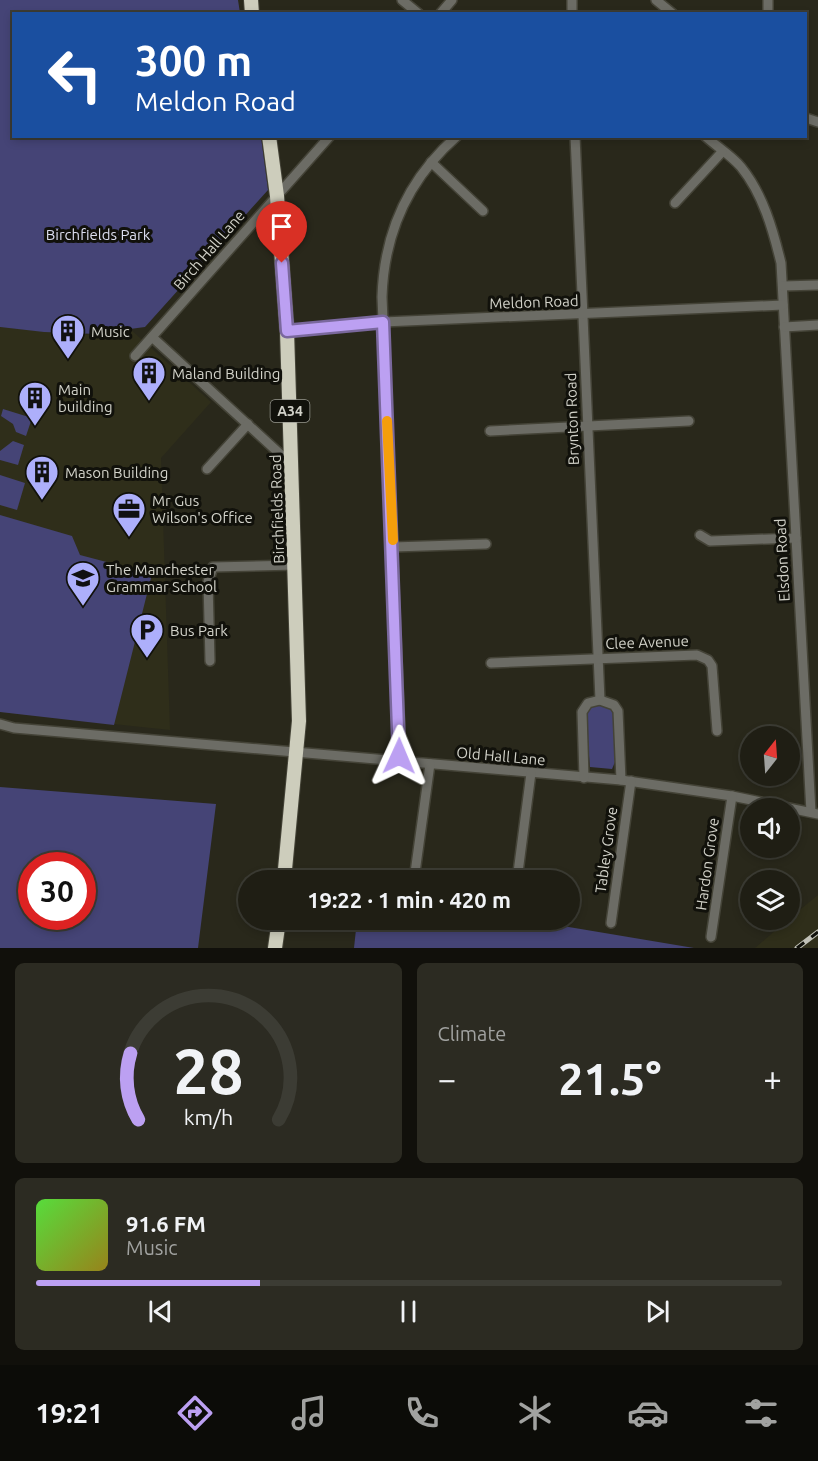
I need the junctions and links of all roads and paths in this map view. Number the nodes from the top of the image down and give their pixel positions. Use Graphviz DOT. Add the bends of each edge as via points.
graph roads {
  1 [pos="402,0"];
  2 [pos="452,0"];
  3 [pos="656,0"];
  4 [pos="417,12"];
  5 [pos="442,12"];
  6 [pos="671,12"];
  7 [pos="269,138"];
  8 [pos="328,138"];
  9 [pos="455,138"];
  10 [pos="575,138"];
  11 [pos="707,138"];
  12 [pos="722,152"];
  13 [pos="431,162"];
  14 [pos="277,196"];
  15 [pos="675,203"];
  16 [pos="483,211"];
  17 [pos="818,285"];
  18 [pos="783,286"];
  19 [pos="783,305"];
  20 [pos="582,315"];
  21 [pos="383,322"];
  22 [pos="818,325"];
  23 [pos="784,327"];
  24 [pos="287,331"];
  25 [pos="152,337"];
  26 [pos="135,356"];
  27 [pos="689,421"];
  28 [pos="248,424"];
  29 [pos="587,427"];
  30 [pos="490,431"];
  31 [pos="291,464"];
  32 [pos="207,469"];
  33 [pos="700,535"];
  34 [pos="796,538"];
  35 [pos="486,544"];
  36 [pos="393,547"];
  37 [pos="296,565"];
  38 [pos="598,658"];
  39 [pos="210,661"];
  40 [pos="491,663"];
  41 [pos="600,700"];
  42 [pos="0,724"];
  43 [pos="717,731"];
  44 [pos="298,754"];
  45 [pos="399,762"];
  46 [pos="430,764"];
  47 [pos="531,773"];
  48 [pos="584,778"];
  49 [pos="626,781"];
  50 [pos="732,796"];
  51 [pos="814,813"];
  52 [pos="285,870"];
  53 [pos="415,870"];
  54 [pos="518,870"];
  55 [pos="611,923"];
  56 [pos="278,930"];
  57 [pos="711,937"];
  58 [pos="275,948"];
  1 -- 4 [label="street"];
  2 -- 5 [label="street"];
  3 -- 6 [label="street"];
  7 -- 14 [label="highway, Birchfields Road / A34"];
  8 -- 14 [label="street, Birch Hall Lane"];
  9 -- 13 [label="street"];
  10 -- 20 [label="street, Brynton Road"];
  11 -- 12 [label="street, Elsdon Road"];
  12 -- 15 [label="street"];
  12 -- 18 [label="street, Elsdon Road" via="740,167 765,209 781,263"];
  13 -- 16 [label="street"];
  13 -- 21 [label="street" via="410,190 393,227 384,266"];
  14 -- 24 [label="highway, Birchfields Road / A34"];
  14 -- 25 [label="street, Birch Hall Lane"];
  17 -- 18 [label="street"];
  18 -- 19 [label="street, Elsdon Road"];
  19 -- 20 [label="street, Meldon Road"];
  19 -- 23 [label="street, Elsdon Road"];
  20 -- 21 [label="street, Meldon Road"];
  20 -- 29 [label="street, Brynton Road"];
  21 -- 24 [label="street, Meldon Road"];
  21 -- 36 [label="street"];
  22 -- 23 [label="street"];
  23 -- 34 [label="street, Elsdon Road"];
  24 -- 31 [label="highway, Birchfields Road / A34"];
  25 -- 26 [label="street, Birch Hall Lane"];
  25 -- 28 [label="street"];
  27 -- 29 [label="street"];
  28 -- 31 [label="street"];
  28 -- 32 [label="street"];
  29 -- 30 [label="street"];
  29 -- 38 [label="street, Brynton Road"];
  31 -- 37 [label="highway, Birchfields Road / A34"];
  33 -- 34 [label="street" via="710,541"];
  34 -- 51 [label="street, Elsdon Road"];
  35 -- 36 [label="street"];
  36 -- 45 [label="street"];
  37 -- 39 [label="street" via="213,567 208,582"];
  37 -- 44 [label="highway, Birchfields Road / A34"];
  38 -- 40 [label="street, Clee Avenue"];
  38 -- 41 [label="street, Brynton Road"];
  38 -- 43 [label="street, Clee Avenue" via="692,654 703,657 712,666 711,718"];
  41 -- 48 [label="street" via="588,703 582,712"];
  41 -- 49 [label="street" via="614,705 618,711"];
  42 -- 44 [label="street, Old Hall Lane"];
  44 -- 45 [label="street, Old Hall Lane"];
  44 -- 52 [label="highway, Birchfields Road / A34"];
  45 -- 46 [label="street, Old Hall Lane"];
  46 -- 47 [label="street, Old Hall Lane"];
  46 -- 53 [label="street"];
  47 -- 48 [label="street, Old Hall Lane"];
  47 -- 54 [label="street"];
  48 -- 49 [label="street, Old Hall Lane"];
  49 -- 50 [label="street, Old Hall Lane"];
  49 -- 55 [label="street, Tabley Grove"];
  50 -- 51 [label="street, Old Hall Lane"];
  50 -- 57 [label="street, Hardon Grove"];
  56 -- 58 [label="highway"];
}
